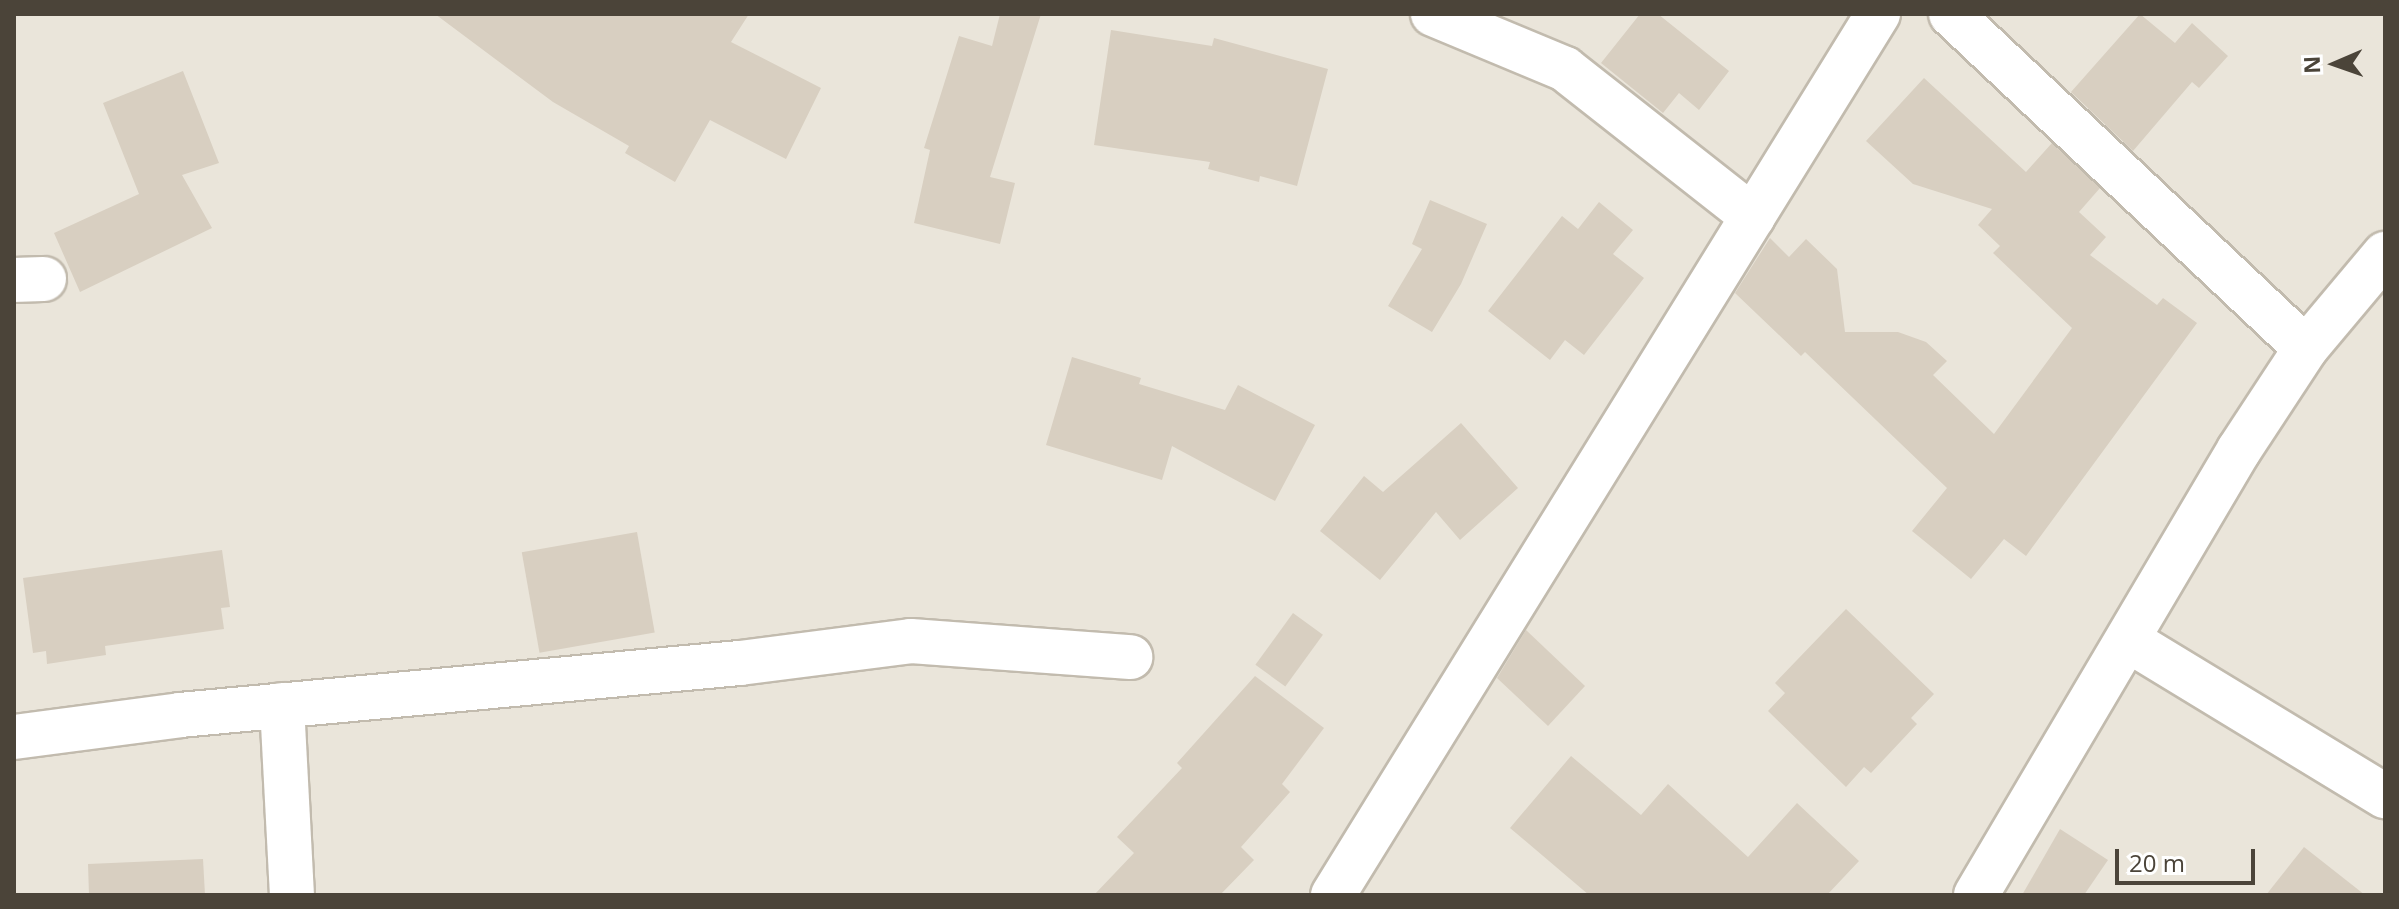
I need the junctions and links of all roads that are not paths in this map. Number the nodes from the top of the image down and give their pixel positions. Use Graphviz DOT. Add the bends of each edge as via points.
graph roads {
  1 [pos="1433,14"];
  2 [pos="1951,14"];
  3 [pos="1876,15"];
  4 [pos="1753,217"];
  5 [pos="2385,254"];
  6 [pos="2306,348"];
  7 [pos="2128,640"];
  8 [pos="1130,657"];
  9 [pos="282,705"];
  10 [pos="14,737"];
  11 [pos="2385,796"];
  12 [pos="292,895"];
  13 [pos="1333,895"];
  14 [pos="1976,895"];
  1 -- 4 [label="street" via="1565,69"];
  2 -- 6 [label="street"];
  3 -- 4 [label="street"];
  4 -- 13 [label="street"];
  5 -- 6 [label="street"];
  6 -- 7 [label="street" via="2239,450"];
  7 -- 11 [label="street"];
  7 -- 14 [label="street"];
  8 -- 9 [label="street" via="911,641 740,663"];
  9 -- 10 [label="street"];
  9 -- 12 [label="street"];
}
